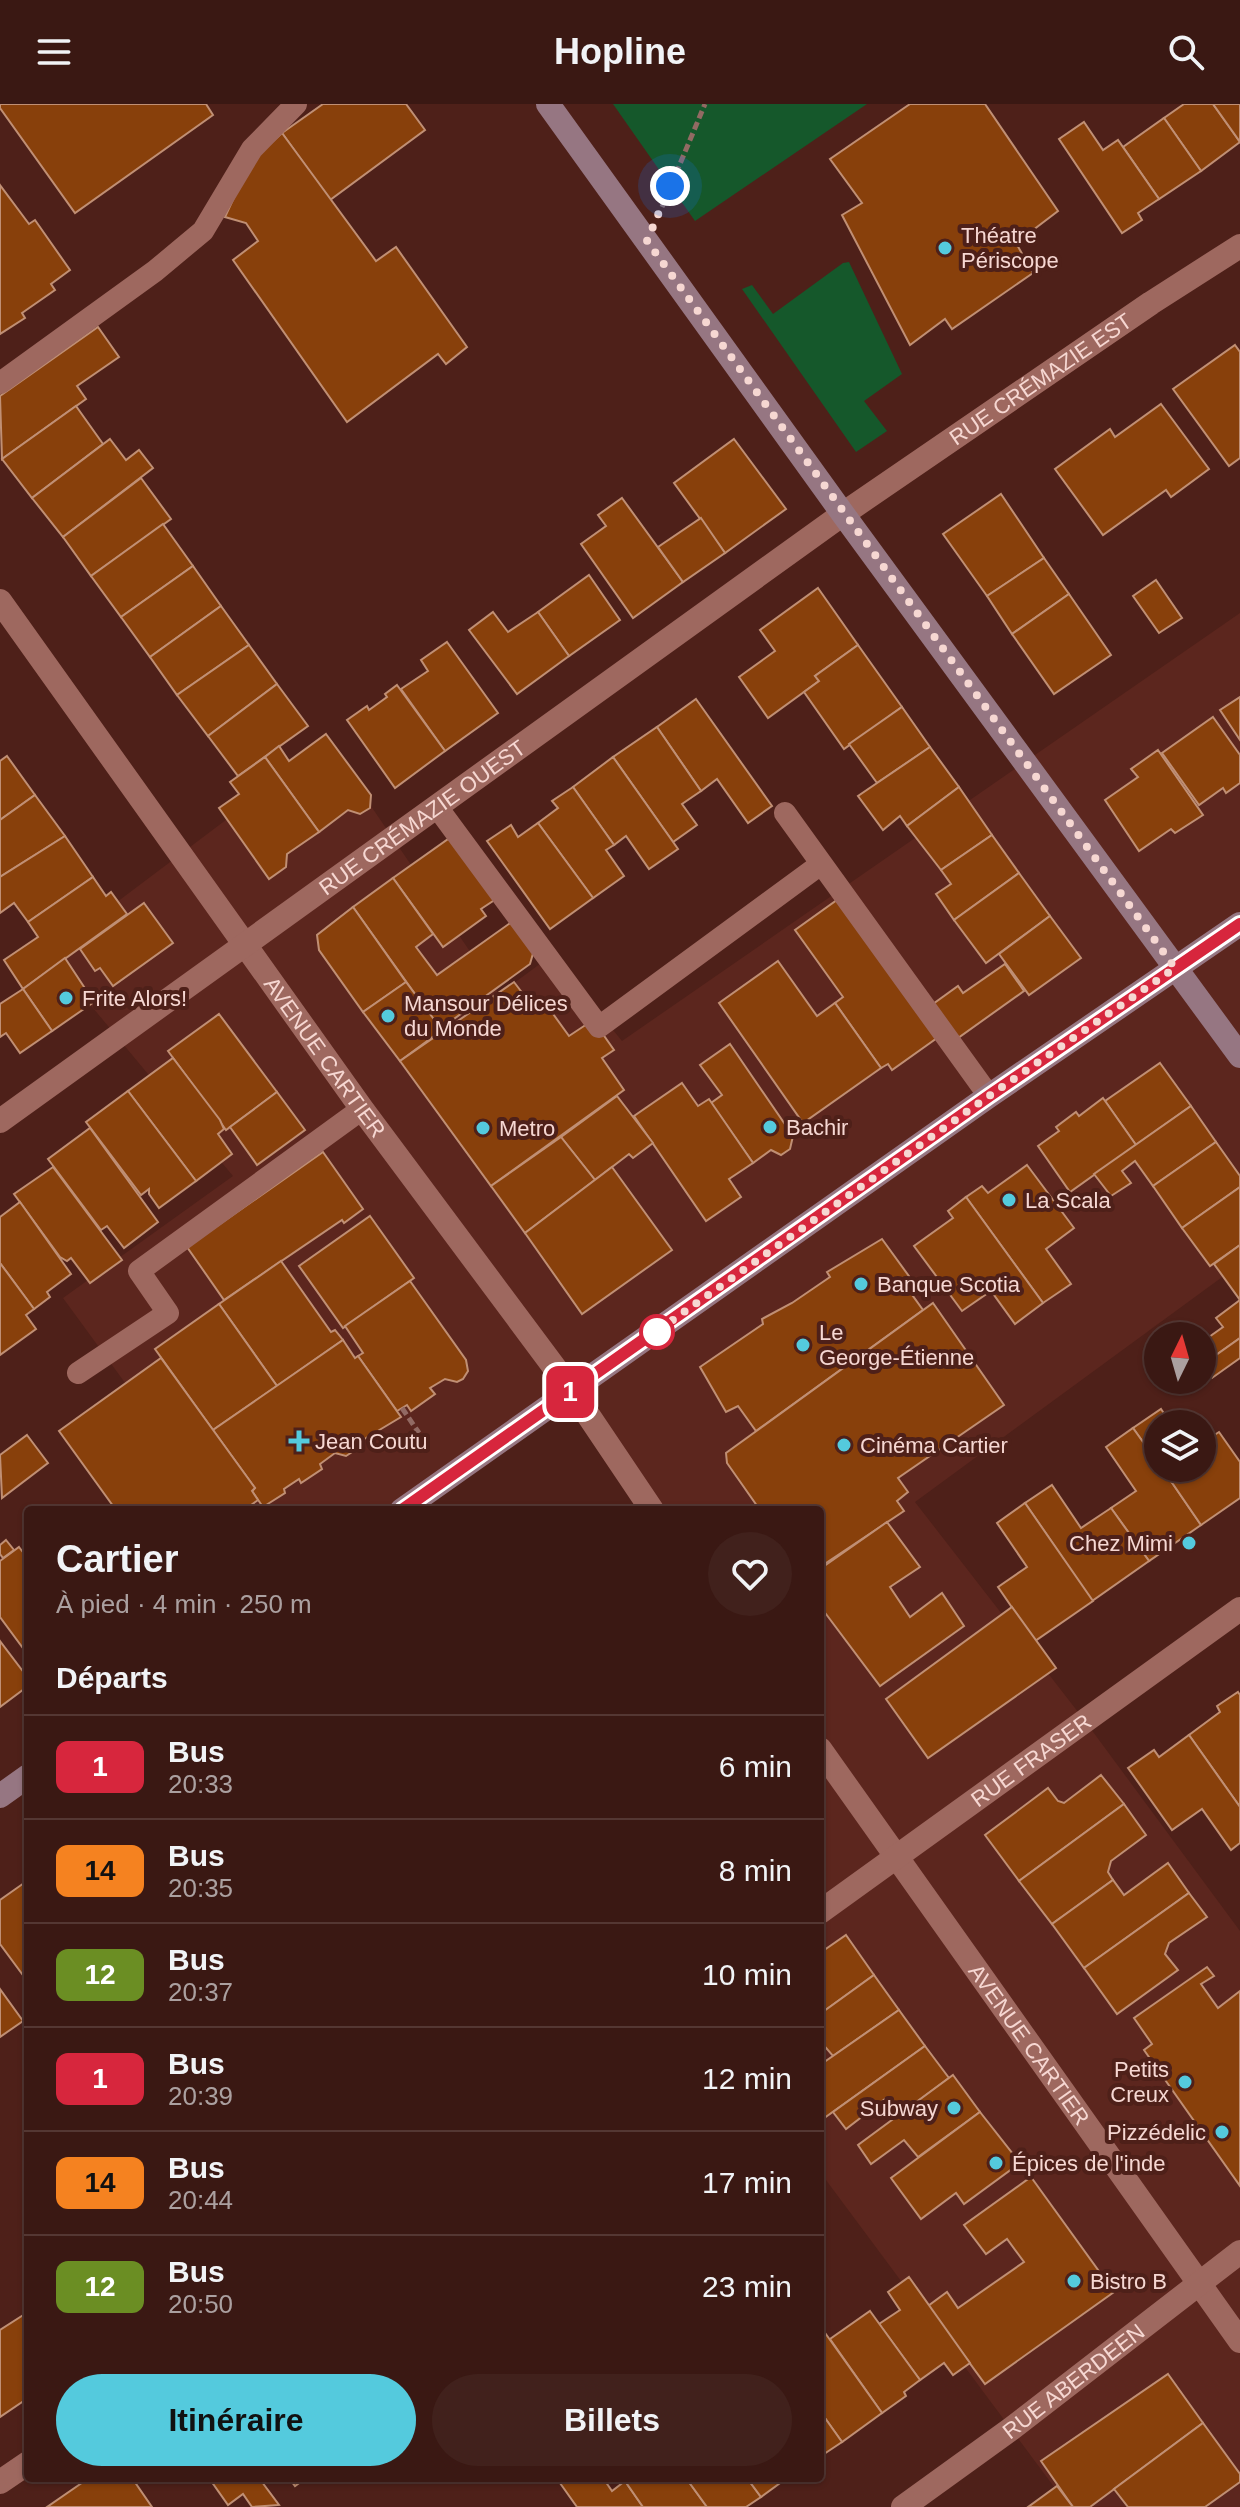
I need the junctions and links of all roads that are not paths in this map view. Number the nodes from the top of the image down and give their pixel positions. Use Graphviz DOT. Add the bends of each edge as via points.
graph roads {
  1 [pos="296,104"];
  2 [pos="548,104"];
  3 [pos="1240,246"];
  4 [pos="0,383"];
  5 [pos="843,514"];
  6 [pos="0,601"];
  7 [pos="437,807"];
  8 [pos="785,813"];
  9 [pos="821,864"];
  10 [pos="1240,924"];
  11 [pos="244,943"];
  12 [pos="1175,968"];
  13 [pos="1240,1056"];
  14 [pos="989,1096"];
  15 [pos="362,1109"];
  16 [pos="0,1121"];
  17 [pos="78,1373"];
  18 [pos="572,1391"];
  19 [pos="408,1506"];
  20 [pos="649,1506"];
  21 [pos="1240,1609"];
  22 [pos="824,1755"];
  23 [pos="24,1779"];
  24 [pos="0,1796"];
  25 [pos="896,1856"];
  26 [pos="824,1909"];
  27 [pos="1240,2252"];
  28 [pos="1198,2284"];
  29 [pos="1240,2341"];
  30 [pos="24,2466"];
  31 [pos="0,2482"];
  32 [pos="903,2507"];
  1 -- 4 [label="lane" via="252,149 203,231"];
  2 -- 5 [label="street"];
  3 -- 5 [label="street, RUE CRÉMAZIE EST"];
  5 -- 7 [label="street, RUE CRÉMAZIE OUEST"];
  5 -- 12 [label="street"];
  6 -- 11 [label="street, AVENUE CARTIER"];
  7 -- 9 [label="lane" via="599,1027"];
  7 -- 11 [label="street, RUE CRÉMAZIE OUEST"];
  8 -- 9 [label="lane"];
  9 -- 14 [label="lane"];
  10 -- 12 [label="street"];
  11 -- 15 [label="street, AVENUE CARTIER"];
  11 -- 16 [label="street, RUE CRÉMAZIE OUEST"];
  12 -- 13 [label="street"];
  12 -- 14 [label="street"];
  14 -- 18 [label="street"];
  15 -- 17 [label="lane" via="139,1271 168,1313"];
  15 -- 18 [label="street, AVENUE CARTIER"];
  18 -- 19 [label="street"];
  18 -- 20 [label="street, AVENUE CARTIER"];
  21 -- 25 [label="street, RUE FRASER"];
  22 -- 25 [label="street, AVENUE CARTIER"];
  23 -- 24 [label="street"];
  25 -- 26 [label="street, RUE FRASER"];
  25 -- 28 [label="street, AVENUE CARTIER"];
  27 -- 28 [label="street, RUE ABERDEEN"];
  28 -- 29 [label="street, AVENUE CARTIER"];
  28 -- 32 [label="street, RUE ABERDEEN"];
  30 -- 31 [label="street"];
}
